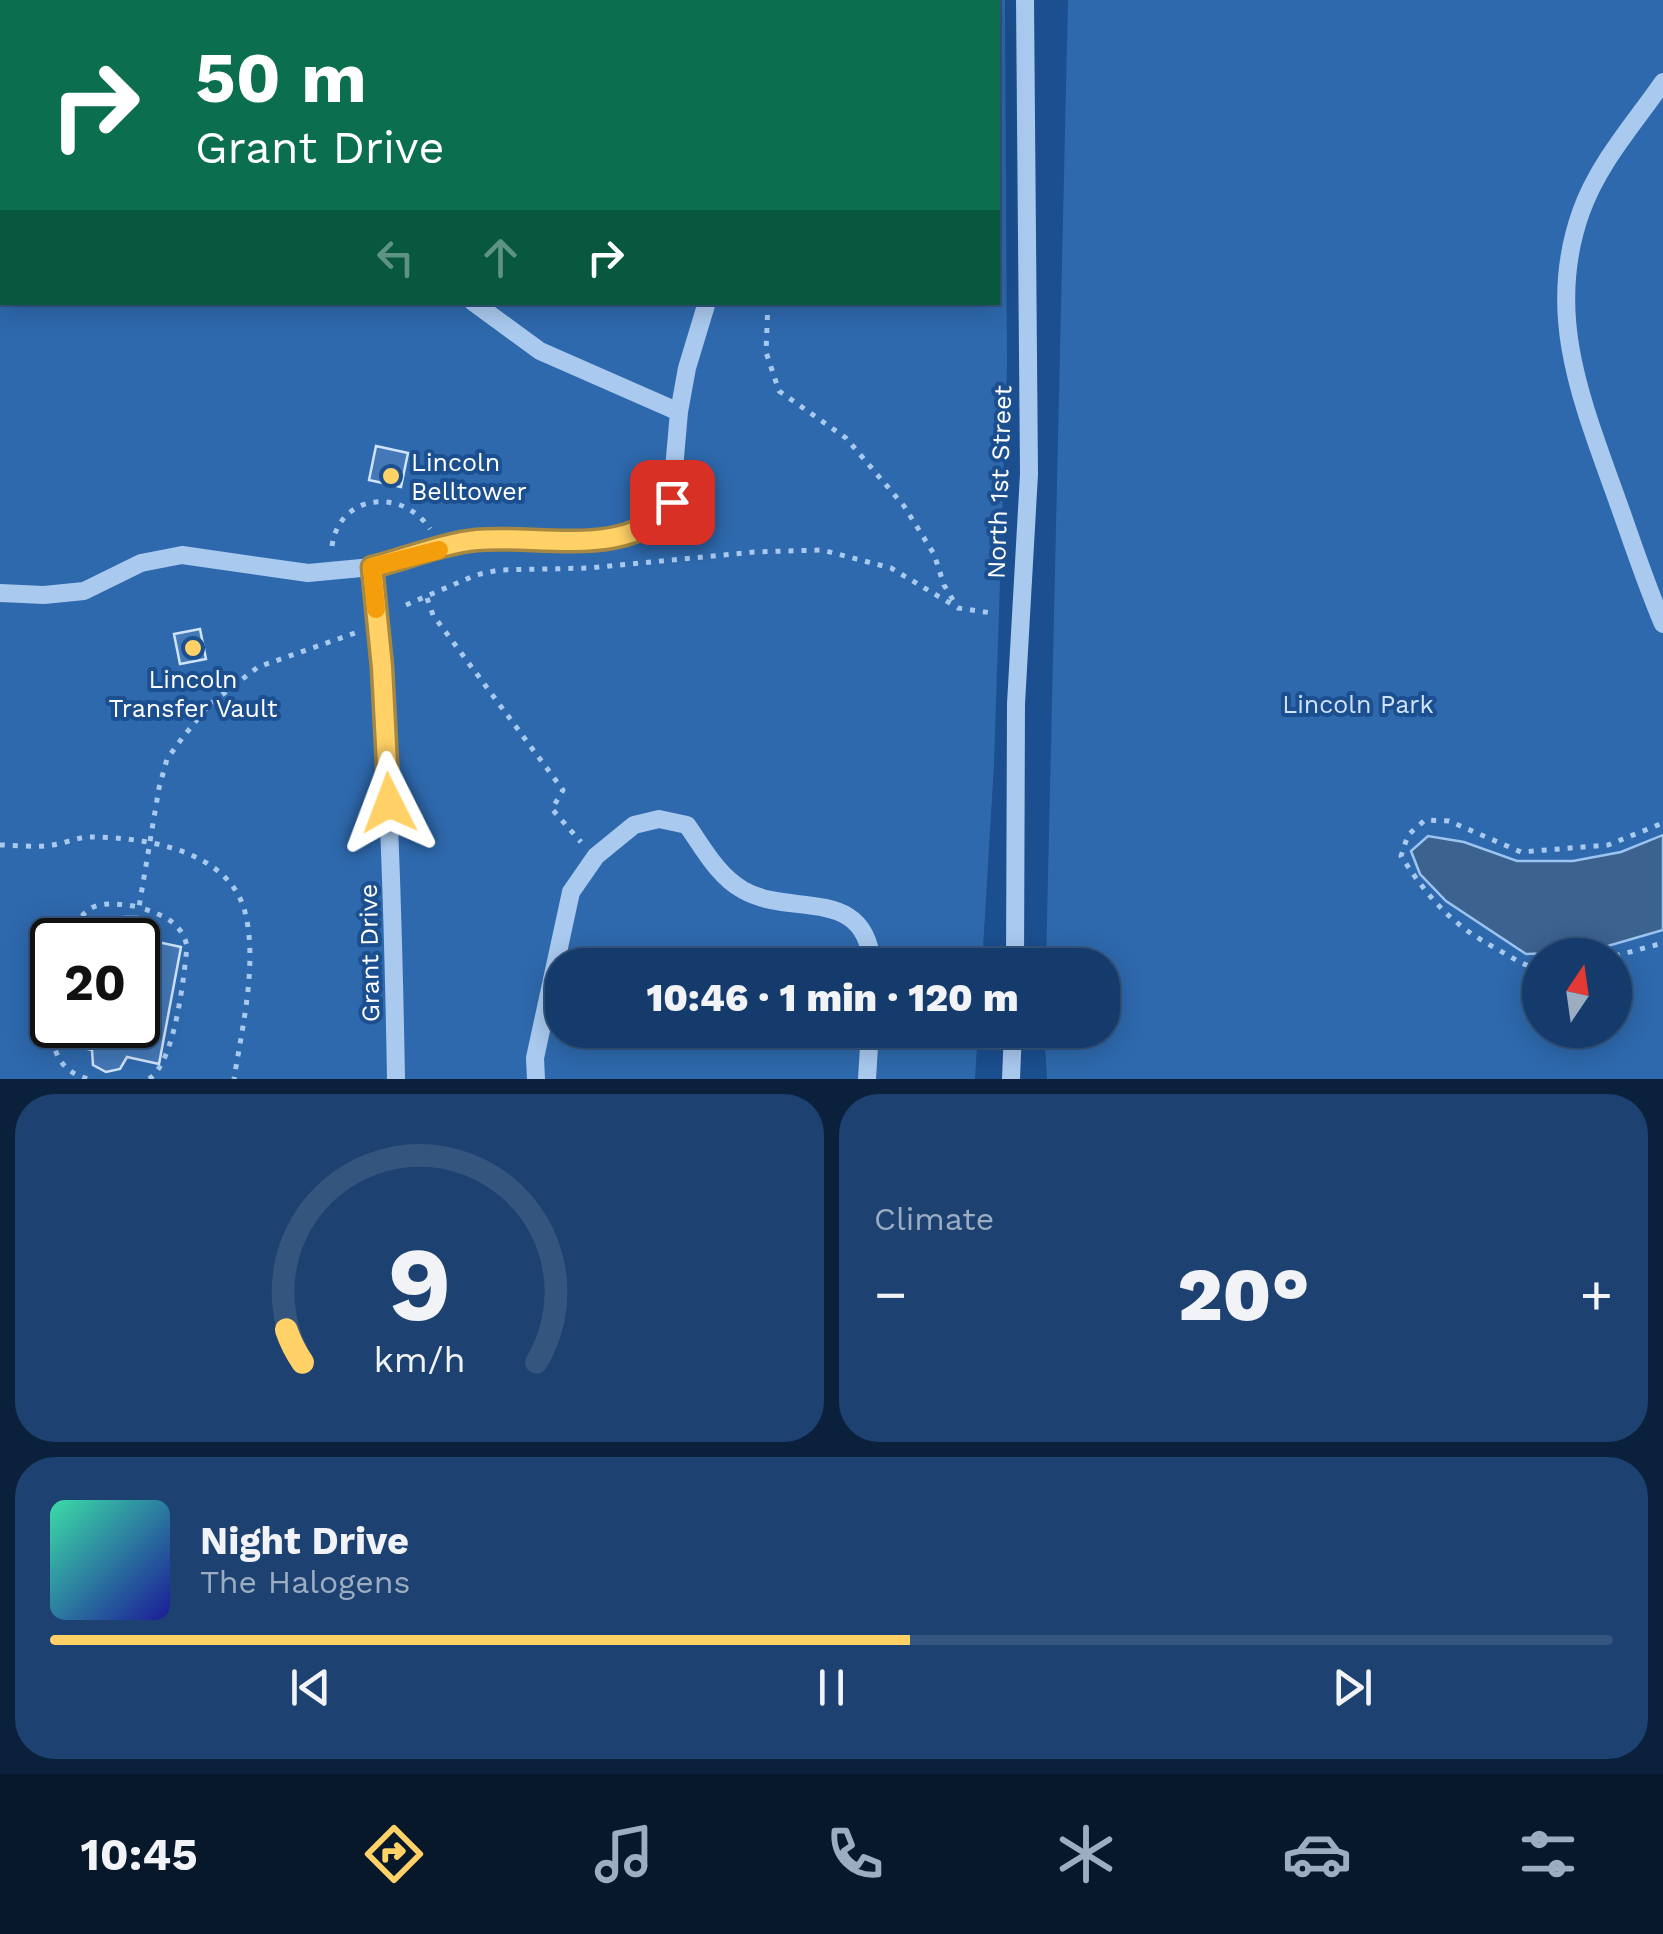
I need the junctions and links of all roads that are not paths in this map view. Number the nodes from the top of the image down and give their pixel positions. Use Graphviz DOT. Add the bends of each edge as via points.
graph roads {
  1 [pos="1025,0"];
  2 [pos="1663,82"];
  3 [pos="476,305"];
  4 [pos="706,305"];
  5 [pos="680,412"];
  6 [pos="372,567"];
  7 [pos="0,593"];
  8 [pos="1663,624"];
  9 [pos="560,948"];
  10 [pos="871,948"];
  11 [pos="1014,948"];
  12 [pos="545,1016"];
  13 [pos="869,1048"];
  14 [pos="1012,1048"];
  15 [pos="396,1079"];
  16 [pos="536,1079"];
  17 [pos="867,1079"];
  18 [pos="1011,1079"];
  1 -- 11 [label="street, North 1st Street" via="1029,474 1016,704"];
  2 -- 8 [label="street" via="1606,159 1581,212 1565,322 1576,382"];
  3 -- 5 [label="street" via="540,350"];
  4 -- 5 [label="street"];
  5 -- 6 [label="street" via="672,502 642,532 472,540"];
  6 -- 7 [label="street" via="308,573 182,555 141,563 84,592"];
  6 -- 15 [label="street, Grant Drive" via="392,871"];
  9 -- 10 [label="street" via="572,892 596,856 634,825 659,820 687,825 725,877 745,892 846,914"];
  12 -- 16 [label="street"];
  13 -- 17 [label="street"];
  14 -- 18 [label="street"];
}
